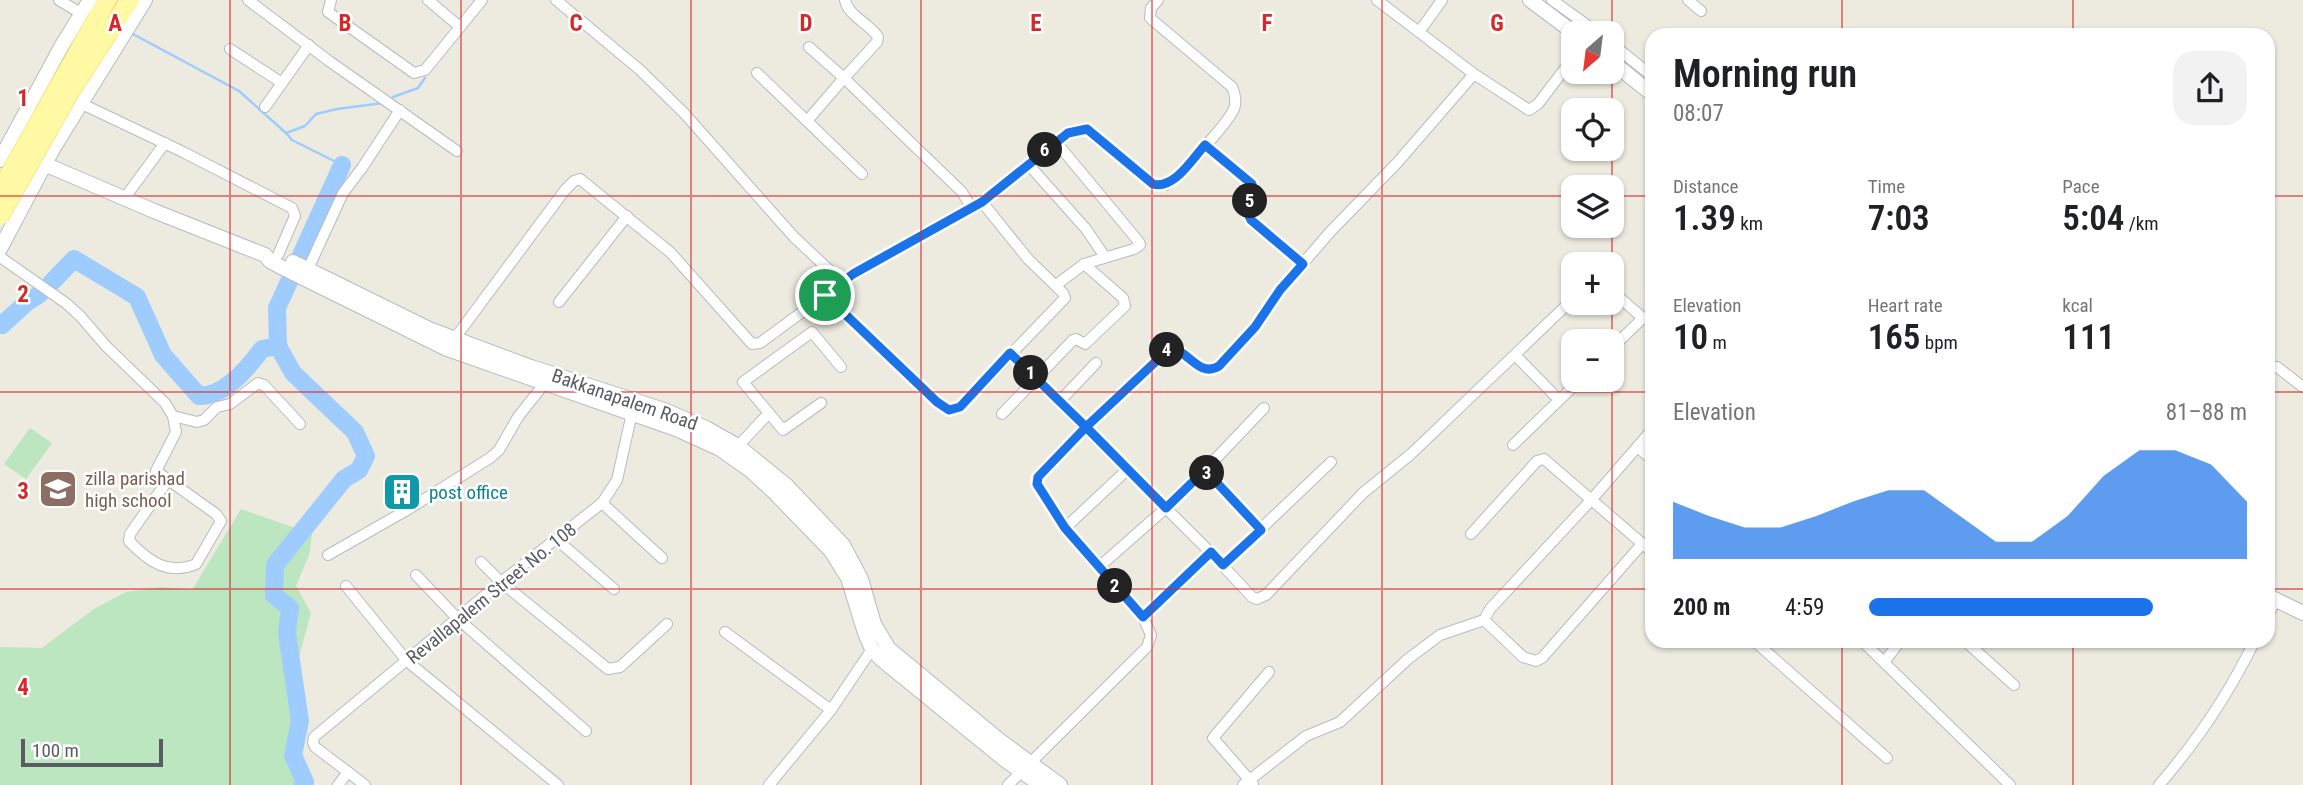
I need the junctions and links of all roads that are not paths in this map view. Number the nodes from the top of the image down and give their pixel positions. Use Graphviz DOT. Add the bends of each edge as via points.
graph roads {
  1 [pos="59,0"];
  2 [pos="130,0"];
  3 [pos="145,0"];
  4 [pos="248,0"];
  5 [pos="331,0"];
  6 [pos="428,0"];
  7 [pos="482,0"];
  8 [pos="556,0"];
  9 [pos="845,0"];
  10 [pos="1158,0"];
  11 [pos="1377,0"];
  12 [pos="1441,0"];
  13 [pos="1530,0"];
  14 [pos="1552,0"];
  15 [pos="1688,0"];
  16 [pos="98,11"];
  17 [pos="1701,11"];
  18 [pos="1581,21"];
  19 [pos="1561,23"];
  20 [pos="460,27"];
  21 [pos="1419,32"];
  22 [pos="309,46"];
  23 [pos="809,47"];
  24 [pos="230,49"];
  25 [pos="1624,54"];
  26 [pos="1645,70"];
  27 [pos="1624,72"];
  28 [pos="757,73"];
  29 [pos="1474,74"];
  30 [pos="1561,74"];
  31 [pos="845,78"];
  32 [pos="282,83"];
  33 [pos="1645,88"];
  34 [pos="80,103"];
  35 [pos="265,107"];
  36 [pos="400,110"];
  37 [pos="807,121"];
  38 [pos="1056,142"];
  39 [pos="165,143"];
  40 [pos="1205,145"];
  41 [pos="457,150"];
  42 [pos="3,154"];
  43 [pos="1028,164"];
  44 [pos="46,166"];
  45 [pos="862,174"];
  46 [pos="0,191"];
  47 [pos="124,199"];
  48 [pos="982,202"];
  49 [pos="971,207"];
  50 [pos="0,216"];
  51 [pos="627,216"];
  52 [pos="0,248"];
  53 [pos="0,257"];
  54 [pos="1105,257"];
  55 [pos="276,258"];
  56 [pos="1084,264"];
  57 [pos="1303,264"];
  58 [pos="303,270"];
  59 [pos="842,282"];
  60 [pos="1056,285"];
  61 [pos="825,295"];
  62 [pos="1624,301"];
  63 [pos="559,302"];
  64 [pos="1561,311"];
  65 [pos="1645,316"];
  66 [pos="1645,320"];
  67 [pos="1624,338"];
  68 [pos="450,344"];
  69 [pos="1010,353"];
  70 [pos="1516,356"];
  71 [pos="1096,363"];
  72 [pos="841,367"];
  73 [pos="2277,368"];
  74 [pos="1036,379"];
  75 [pos="545,383"];
  76 [pos="2303,387"];
  77 [pos="1567,392"];
  78 [pos="1559,400"];
  79 [pos="1059,401"];
  80 [pos="821,403"];
  81 [pos="1264,408"];
  82 [pos="632,413"];
  83 [pos="769,413"];
  84 [pos="1002,414"];
  85 [pos="173,416"];
  86 [pos="300,424"];
  87 [pos="1086,427"];
  88 [pos="1645,438"];
  89 [pos="1513,444"];
  90 [pos="738,446"];
  91 [pos="1637,447"];
  92 [pos="1645,453"];
  93 [pos="1331,462"];
  94 [pos="1128,469"];
  95 [pos="1205,470"];
  96 [pos="168,480"];
  97 [pos="1592,499"];
  98 [pos="602,503"];
  99 [pos="1166,508"];
  100 [pos="1065,528"];
  101 [pos="1261,530"];
  102 [pos="1471,534"];
  103 [pos="553,542"];
  104 [pos="1642,544"];
  105 [pos="1645,546"];
  106 [pos="1211,552"];
  107 [pos="328,555"];
  108 [pos="662,558"];
  109 [pos="481,562"];
  110 [pos="1223,565"];
  111 [pos="1098,567"];
  112 [pos="416,575"];
  113 [pos="501,582"];
  114 [pos="346,586"];
  115 [pos="614,589"];
  116 [pos="2275,599"];
  117 [pos="2303,613"];
  118 [pos="1143,617"];
  119 [pos="457,618"];
  120 [pos="1484,620"];
  121 [pos="667,624"];
  122 [pos="725,632"];
  123 [pos="1762,648"];
  124 [pos="1870,648"];
  125 [pos="1896,648"];
  126 [pos="1973,648"];
  127 [pos="2251,648"];
  128 [pos="872,649"];
  129 [pos="407,661"];
  130 [pos="1885,661"];
  131 [pos="1269,672"];
  132 [pos="2014,685"];
  133 [pos="831,710"];
  134 [pos="586,731"];
  135 [pos="1887,758"];
  136 [pos="1026,767"];
  137 [pos="348,772"];
  138 [pos="1249,783"];
  139 [pos="338,785"];
  140 [pos="365,785"];
  141 [pos="558,785"];
  142 [pos="769,785"];
  143 [pos="1008,785"];
  144 [pos="1041,785"];
  145 [pos="1060,785"];
  146 [pos="2010,785"];
  147 [pos="2159,785"];
  1 -- 16 [label="street"];
  2 -- 16 [label="main road"];
  3 -- 34 [label="street"];
  4 -- 22 [label="street"];
  5 -- 20 [label="street" via="328,12 414,73 425,70"];
  6 -- 20 [label="street"];
  7 -- 20 [label="street"];
  8 -- 59 [label="street" via="684,113 794,237"];
  9 -- 31 [label="street" via="848,10 878,37"];
  10 -- 40 [label="street" via="1149,13 1154,22 1235,94 1233,111"];
  11 -- 21 [label="street"];
  12 -- 21 [label="street"];
  13 -- 19 [label="street"];
  14 -- 18 [label="street"];
  15 -- 17 [label="street"];
  16 -- 42 [label="street"];
  16 -- 46 [label="main road, bridge"];
  16 -- 50 [label="main road, bridge" via="69,94"];
  21 -- 29 [label="street"];
  22 -- 32 [label="street"];
  22 -- 36 [label="street"];
  23 -- 31 [label="street"];
  24 -- 32 [label="street"];
  25 -- 26 [label="street"];
  27 -- 33 [label="street"];
  28 -- 37 [label="street"];
  29 -- 30 [label="street" via="1529,110"];
  29 -- 57 [label="street"];
  31 -- 37 [label="street"];
  31 -- 49 [label="street" via="962,192"];
  32 -- 35 [label="street"];
  34 -- 39 [label="street"];
  34 -- 44 [label="street"];
  36 -- 41 [label="street"];
  36 -- 58 [label="street" via="342,193"];
  37 -- 45 [label="street"];
  38 -- 40 [label="street" via="1068,133 1087,129 1160,186 1170,183"];
  38 -- 43 [label="street"];
  38 -- 54 [label="street" via="1139,242 1137,248"];
  39 -- 47 [label="street"];
  39 -- 55 [label="street" via="292,208 295,216"];
  40 -- 57 [label="street" via="1252,184 1254,194 1246,210 1251,220"];
  42 -- 44 [label="street"];
  43 -- 48 [label="street"];
  43 -- 54 [label="street"];
  44 -- 47 [label="street"];
  44 -- 52 [label="street"];
  47 -- 55 [label="street"];
  48 -- 49 [label="street"];
  48 -- 60 [label="street"];
  49 -- 59 [label="street"];
  51 -- 61 [label="street" via="670,252 752,344 760,343"];
  51 -- 63 [label="street"];
  51 -- 68 [label="street" via="585,182 574,181"];
  53 -- 85 [label="street" via="67,304"];
  54 -- 56 [label="street"];
  55 -- 58 [label="street"];
  56 -- 60 [label="street"];
  56 -- 74 [label="street" via="1123,298 1125,306 1085,344 1073,340"];
  57 -- 87 [label="street" via="1219,366 1202,368 1172,348"];
  58 -- 68 [label="street"];
  59 -- 61 [label="street"];
  60 -- 69 [label="street" via="1065,298"];
  61 -- 69 [label="street" via="949,410 960,407"];
  62 -- 65 [label="street"];
  64 -- 70 [label="street"];
  66 -- 67 [label="street"];
  68 -- 75 [label="street"];
  68 -- 90 [label="street, Bakkanapalem Road" via="664,410"];
  69 -- 74 [label="street"];
  70 -- 78 [label="street"];
  70 -- 110 [label="street" via="1363,493 1266,595 1252,597"];
  71 -- 79 [label="street"];
  72 -- 83 [label="street" via="812,332 743,382"];
  73 -- 76 [label="street"];
  74 -- 79 [label="street"];
  74 -- 84 [label="street"];
  75 -- 82 [label="street"];
  75 -- 107 [label="street" via="499,450 482,464"];
  77 -- 78 [label="street"];
  78 -- 89 [label="street"];
  79 -- 87 [label="street"];
  80 -- 83 [label="street" via="783,430"];
  81 -- 95 [label="street"];
  82 -- 98 [label="street, Revallapalem Street No. 108" via="617,480"];
  82 -- 128 [label="street" via="720,449 798,515 842,566"];
  83 -- 90 [label="street"];
  85 -- 86 [label="street" via="204,420 216,407 230,404 258,383"];
  85 -- 96 [label="street" via="176,432 156,466"];
  87 -- 94 [label="street"];
  87 -- 100 [label="street" via="1038,477 1037,484"];
  88 -- 91 [label="street"];
  90 -- 136 [label="street, Bakkanapalem Road" via="787,486 843,545 861,579 874,624 889,649"];
  91 -- 92 [label="street"];
  91 -- 97 [label="street"];
  93 -- 101 [label="street"];
  94 -- 99 [label="street"];
  94 -- 100 [label="street"];
  95 -- 99 [label="street"];
  95 -- 101 [label="street"];
  96 -- 96 [label="street" via="221,521 196,564 174,570 128,541"];
  97 -- 102 [label="street" via="1540,459"];
  97 -- 104 [label="street"];
  97 -- 120 [label="street"];
  98 -- 103 [label="street, Revallapalem Street No. 108"];
  98 -- 108 [label="street"];
  99 -- 106 [label="street"];
  99 -- 111 [label="street"];
  100 -- 111 [label="street"];
  101 -- 110 [label="street"];
  103 -- 113 [label="street, Revallapalem Street No. 108"];
  103 -- 115 [label="street"];
  104 -- 105 [label="street"];
  104 -- 120 [label="street" via="1536,661 1523,657"];
  106 -- 110 [label="street"];
  106 -- 118 [label="street"];
  109 -- 113 [label="street"];
  111 -- 118 [label="street"];
  112 -- 119 [label="street"];
  113 -- 119 [label="street, Revallapalem Street No. 108"];
  113 -- 121 [label="street" via="608,669 620,667"];
  114 -- 129 [label="street"];
  116 -- 117 [label="street"];
  118 -- 136 [label="street" via="1151,635 1147,647"];
  119 -- 129 [label="street, Revallapalem Street No. 108"];
  119 -- 134 [label="street"];
  120 -- 138 [label="street" via="1440,635 1340,722 1306,736"];
  122 -- 133 [label="street"];
  123 -- 135 [label="street"];
  124 -- 130 [label="street"];
  125 -- 130 [label="street"];
  126 -- 132 [label="street"];
  127 -- 147 [label="street" via="2219,708"];
  128 -- 133 [label="street"];
  128 -- 136 [label="street" via="893,671"];
  129 -- 137 [label="street, Revallapalem Street No. 108" via="313,742"];
  129 -- 141 [label="street"];
  130 -- 146 [label="street"];
  131 -- 138 [label="street" via="1213,738"];
  133 -- 142 [label="street"];
  136 -- 143 [label="street"];
  136 -- 144 [label="street"];
  136 -- 145 [label="street, Bakkanapalem Road"];
  137 -- 139 [label="street"];
  137 -- 140 [label="street"];
}
